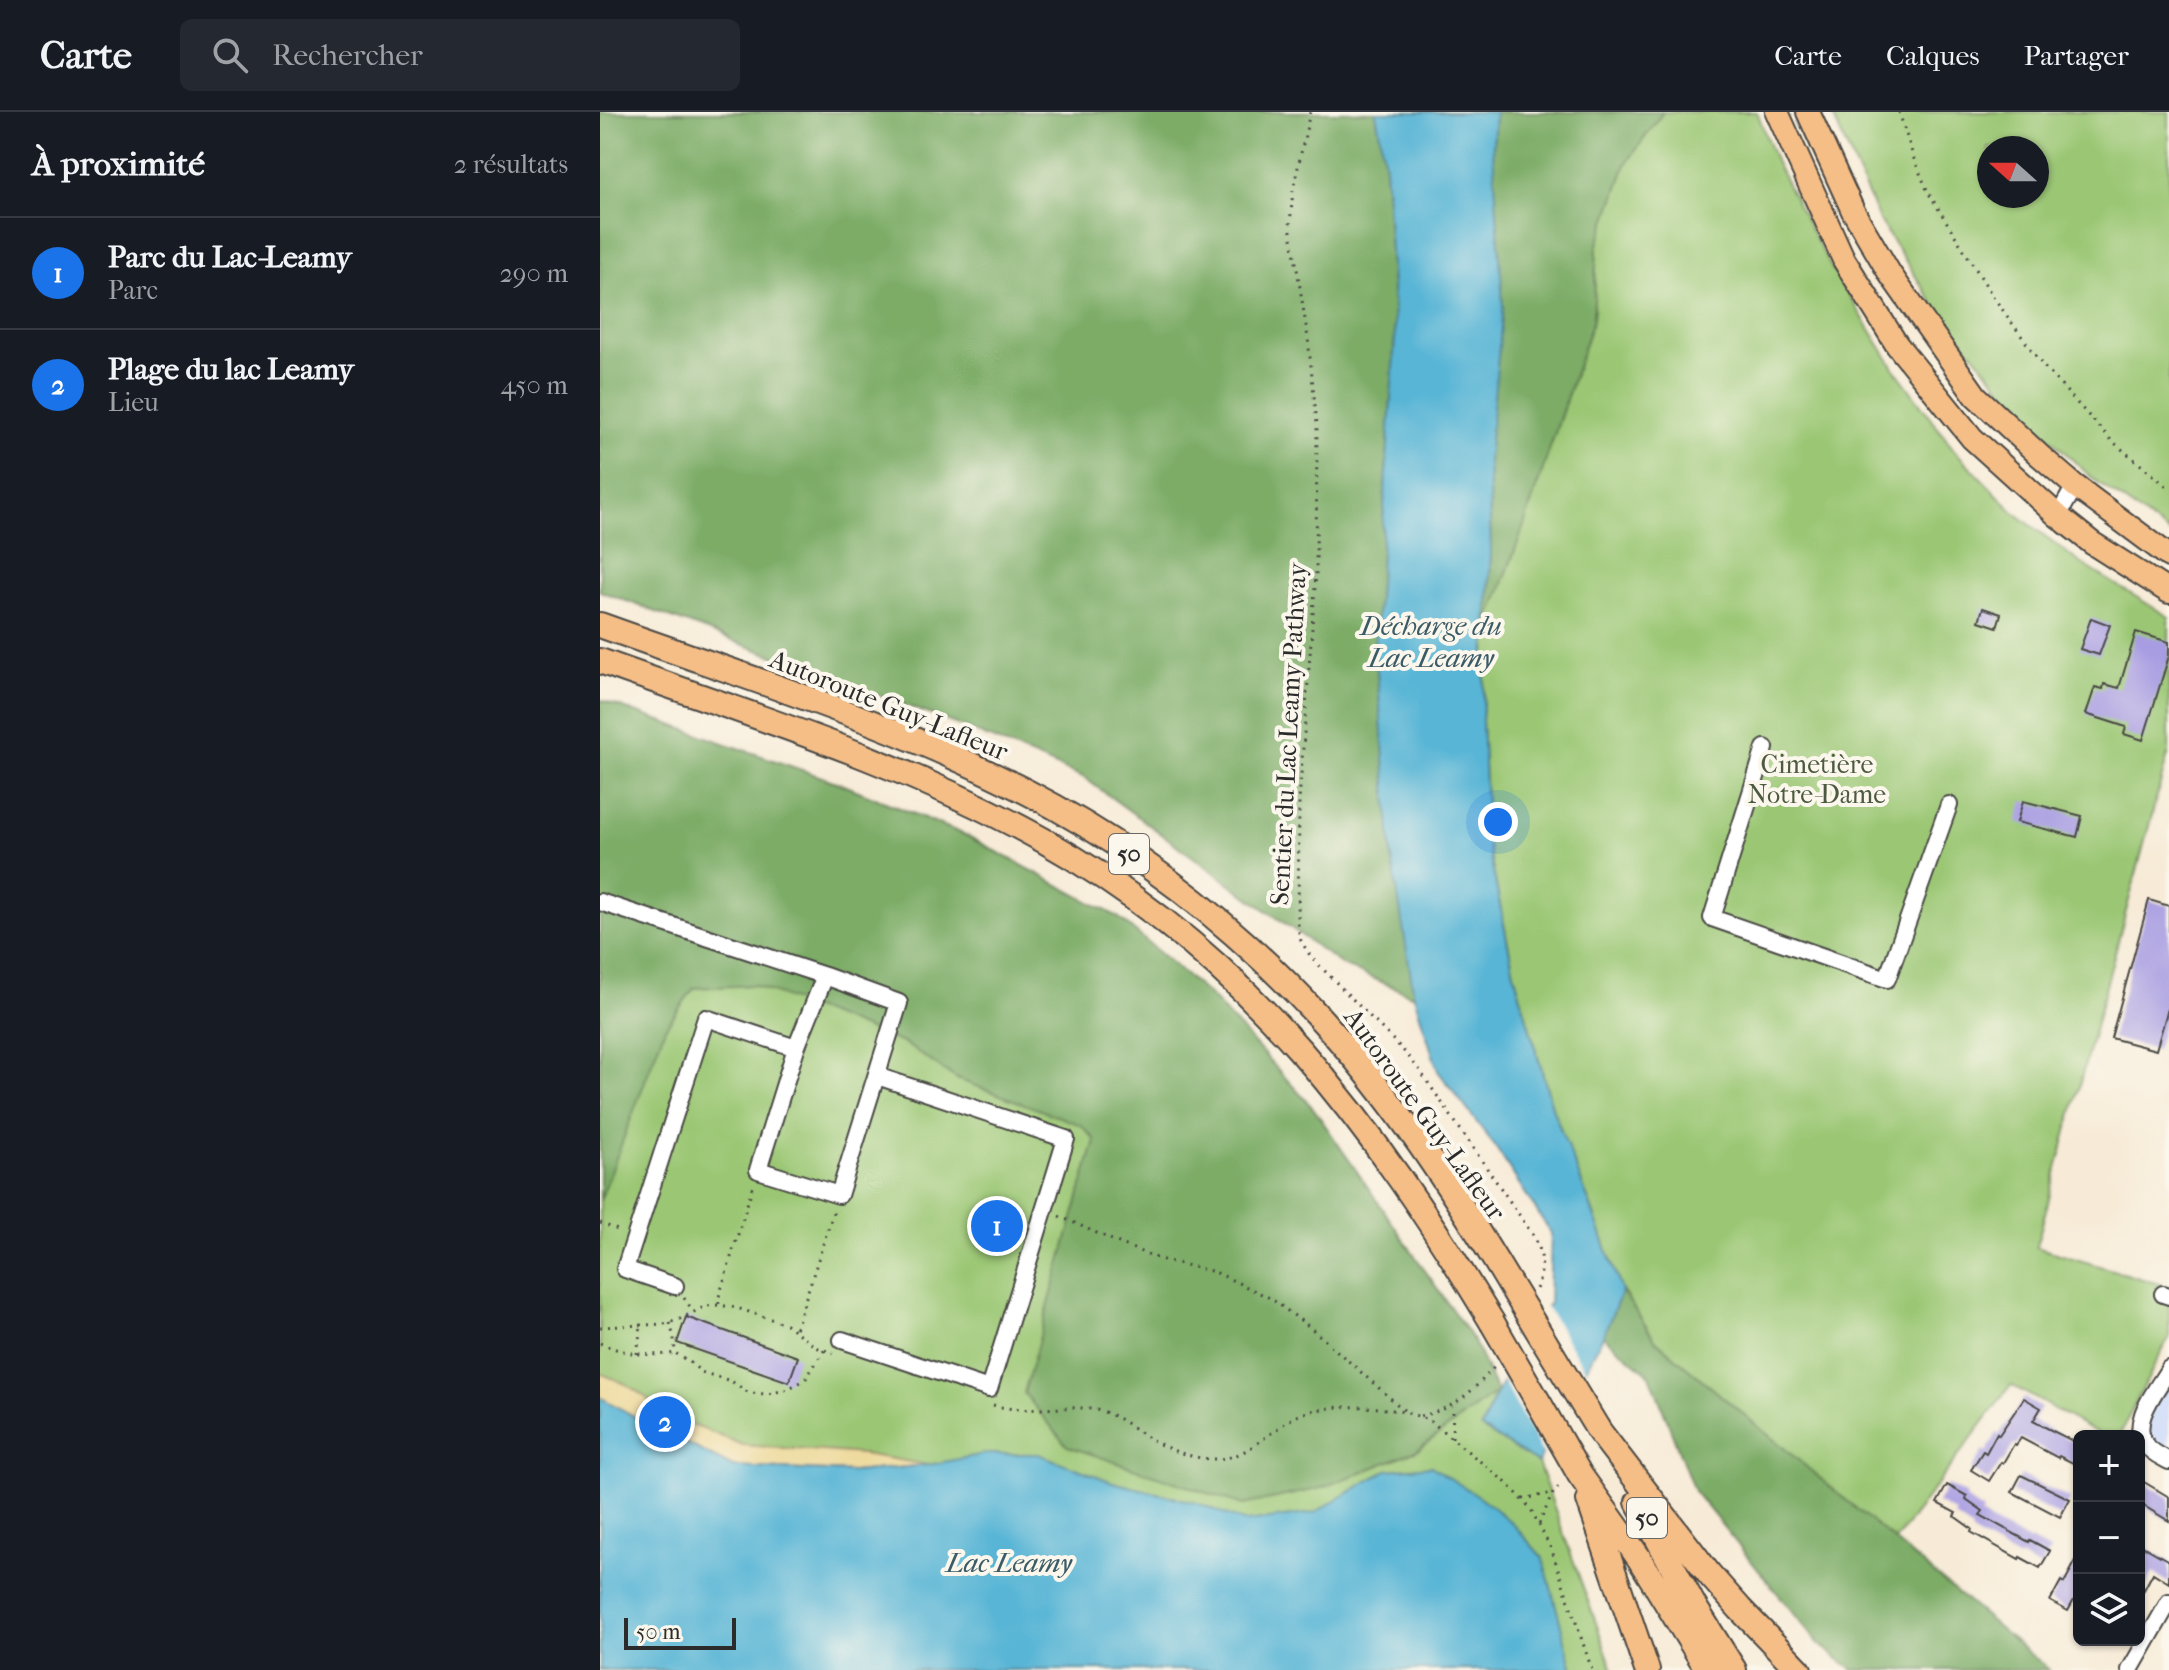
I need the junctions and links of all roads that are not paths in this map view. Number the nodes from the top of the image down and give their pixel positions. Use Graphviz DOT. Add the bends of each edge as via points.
graph roads {
  1 [pos="1777,112"];
  2 [pos="1808,112"];
  3 [pos="2075,486"];
  4 [pos="2058,516"];
  5 [pos="2169,556"];
  6 [pos="2169,592"];
  7 [pos="600,625"];
  8 [pos="600,661"];
  9 [pos="1765,748"];
  10 [pos="1949,805"];
  11 [pos="600,902"];
  12 [pos="825,976"];
  13 [pos="796,1048"];
  14 [pos="877,1076"];
  15 [pos="675,1286"];
  16 [pos="840,1347"];
  17 [pos="2169,1369"];
  18 [pos="1599,1431"];
  19 [pos="2169,1461"];
  20 [pos="1570,1480"];
  21 [pos="2169,1602"];
  22 [pos="1647,1670"];
  23 [pos="1708,1670"];
  24 [pos="1734,1670"];
  25 [pos="1799,1670"];
  26 [pos="2130,1670"];
  1 -- 4 [label="main road" via="1844,260 1897,345 1972,438"];
  2 -- 3 [label="main road" via="1853,211 1890,274 1976,396"];
  3 -- 4 [label="street"];
  3 -- 5 [label="main road"];
  4 -- 6 [label="main road"];
  7 -- 18 [label="highway, Autoroute Guy-Lafleur / 50, bridge" via="946,754 1055,807 1207,911 1304,1002 1374,1085 1430,1161"];
  8 -- 20 [label="highway, 50, bridge" via="814,737 948,792 1107,880 1224,971 1321,1073 1402,1180 1492,1322"];
  9 -- 10 [label="street" via="1712,918 1887,979"];
  11 -- 12 [label="street"];
  12 -- 13 [label="street"];
  12 -- 14 [label="street" via="899,1003"];
  13 -- 14 [label="street" via="758,1170 839,1195"];
  13 -- 15 [label="street" via="706,1018 625,1269"];
  14 -- 16 [label="street" via="1066,1139 989,1389"];
  17 -- 19 [label="street" via="2139,1430 2145,1445"];
  18 -- 24 [label="highway, Autoroute Guy-Lafleur / 50"];
  18 -- 25 [label="highway" via="1709,1574"];
  20 -- 22 [label="highway"];
  20 -- 23 [label="highway, 50" via="1639,1558"];
  21 -- 26 [label="street"];
}
